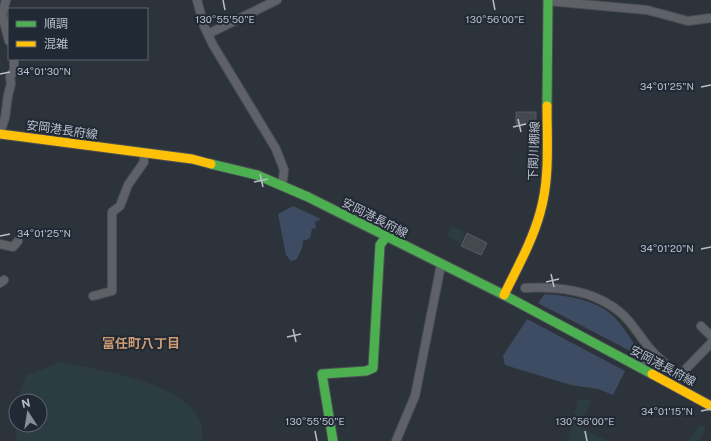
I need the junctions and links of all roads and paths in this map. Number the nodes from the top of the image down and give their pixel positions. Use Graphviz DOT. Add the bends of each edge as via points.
graph roads {
  1 [pos="6,0"];
  2 [pos="196,0"];
  3 [pos="277,0"];
  4 [pos="548,0"];
  5 [pos="711,18"];
  6 [pos="208,34"];
  7 [pos="8,37"];
  8 [pos="14,60"];
  9 [pos="0,133"];
  10 [pos="144,153"];
  11 [pos="282,185"];
  12 [pos="386,237"];
  13 [pos="18,240"];
  14 [pos="0,244"];
  15 [pos="441,265"];
  16 [pos="525,288"];
  17 [pos="504,295"];
  18 [pos="93,296"];
  19 [pos="700,327"];
  20 [pos="711,336"];
  21 [pos="711,343"];
  22 [pos="652,351"];
  23 [pos="640,368"];
  24 [pos="711,406"];
  25 [pos="333,441"];
  26 [pos="396,441"];
  1 -- 7 [label="street" via="2,15"];
  2 -- 6 [label="street"];
  3 -- 6 [label="street"];
  4 -- 5 [label="street" via="646,10 688,21"];
  4 -- 17 [label="main road, 下関川棚線" via="547,168 544,195 528,246"];
  6 -- 11 [label="street" via="276,149 284,170"];
  8 -- 9 [label="street" via="5,118"];
  9 -- 10 [label="main road, 安岡港長府線"];
  10 -- 11 [label="main road, 安岡港長府線" via="222,166"];
  10 -- 18 [label="street" via="144,162 128,185 120,206 112,212 112,291"];
  11 -- 12 [label="main road, 安岡港長府線"];
  12 -- 15 [label="main road, 安岡港長府線"];
  12 -- 25 [label="main road" via="380,245 373,368 366,371 322,374"];
  13 -- 14 [label="street" via="13,247"];
  15 -- 17 [label="main road, 安岡港長府線"];
  15 -- 26 [label="street" via="416,389"];
  16 -- 22 [label="street" via="565,289 589,294 608,303 622,314"];
  17 -- 23 [label="main road, 安岡港長府線"];
  19 -- 20 [label="street"];
  21 -- 22 [label="street" via="683,372 674,372"];
  22 -- 23 [label="street" via="648,353"];
  23 -- 24 [label="main road, 安岡港長府線"];
}
